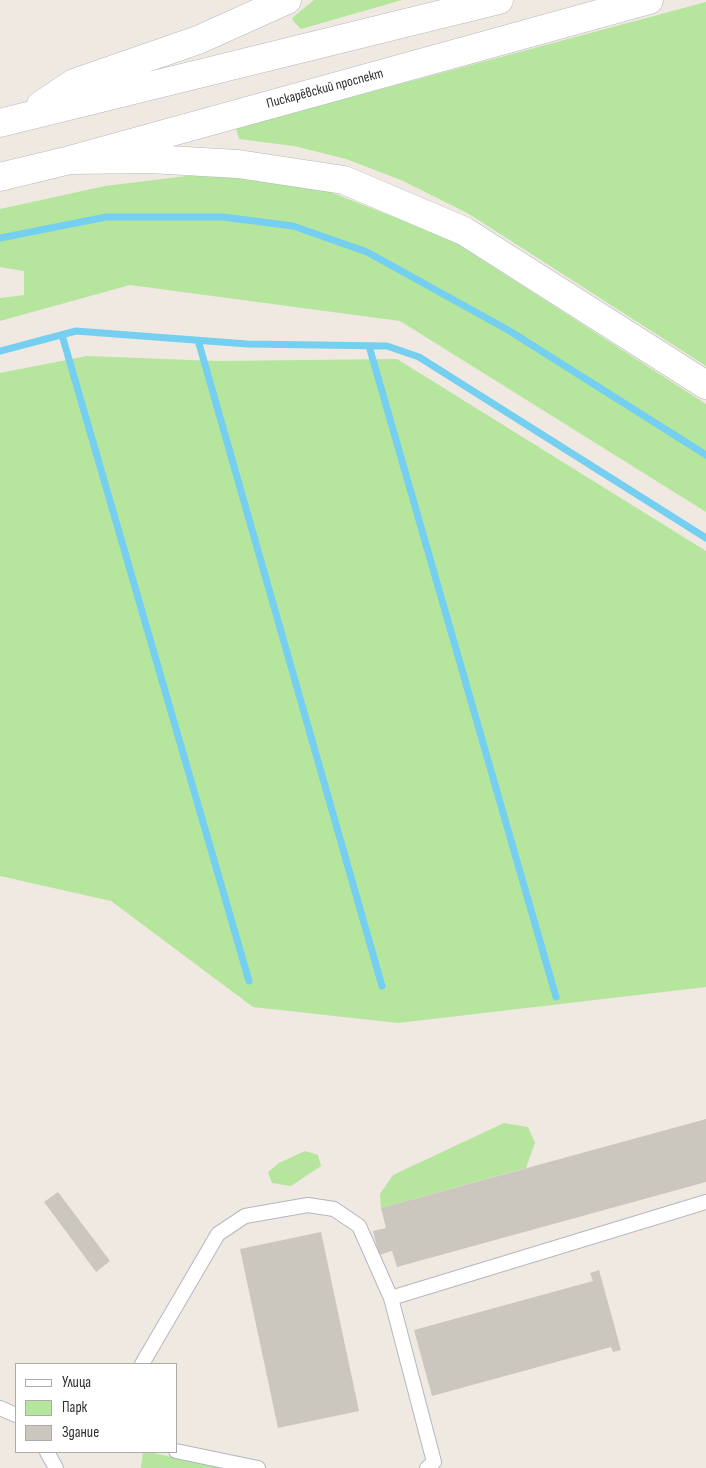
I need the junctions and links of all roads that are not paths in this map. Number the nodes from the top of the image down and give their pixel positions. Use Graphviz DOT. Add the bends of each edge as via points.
graph roads {
  1 [pos="287,0"];
  2 [pos="499,0"];
  3 [pos="649,0"];
  4 [pos="12,120"];
  5 [pos="70,160"];
  6 [pos="0,177"];
  7 [pos="706,385"];
  8 [pos="706,1202"];
  9 [pos="391,1298"];
  10 [pos="143,1363"];
  11 [pos="0,1408"];
  12 [pos="15,1414"];
  13 [pos="178,1451"];
  14 [pos="48,1453"];
  15 [pos="56,1468"];
  16 [pos="258,1468"];
  17 [pos="427,1468"];
  1 -- 4 [label="main road" via="198,40 74,83"];
  2 -- 4 [label="main road"];
  3 -- 5 [label="main road, Пискарёвский проспект"];
  5 -- 6 [label="main road, Пискарёвский проспект"];
  5 -- 7 [label="main road" via="150,159 238,164 344,180 464,231"];
  8 -- 9 [label="lane"];
  9 -- 10 [label="lane" via="359,1226 334,1209 308,1205 245,1216 218,1234"];
  9 -- 17 [label="lane" via="434,1462"];
  11 -- 12 [label="lane"];
  13 -- 16 [label="lane"];
  14 -- 15 [label="lane"];
}
